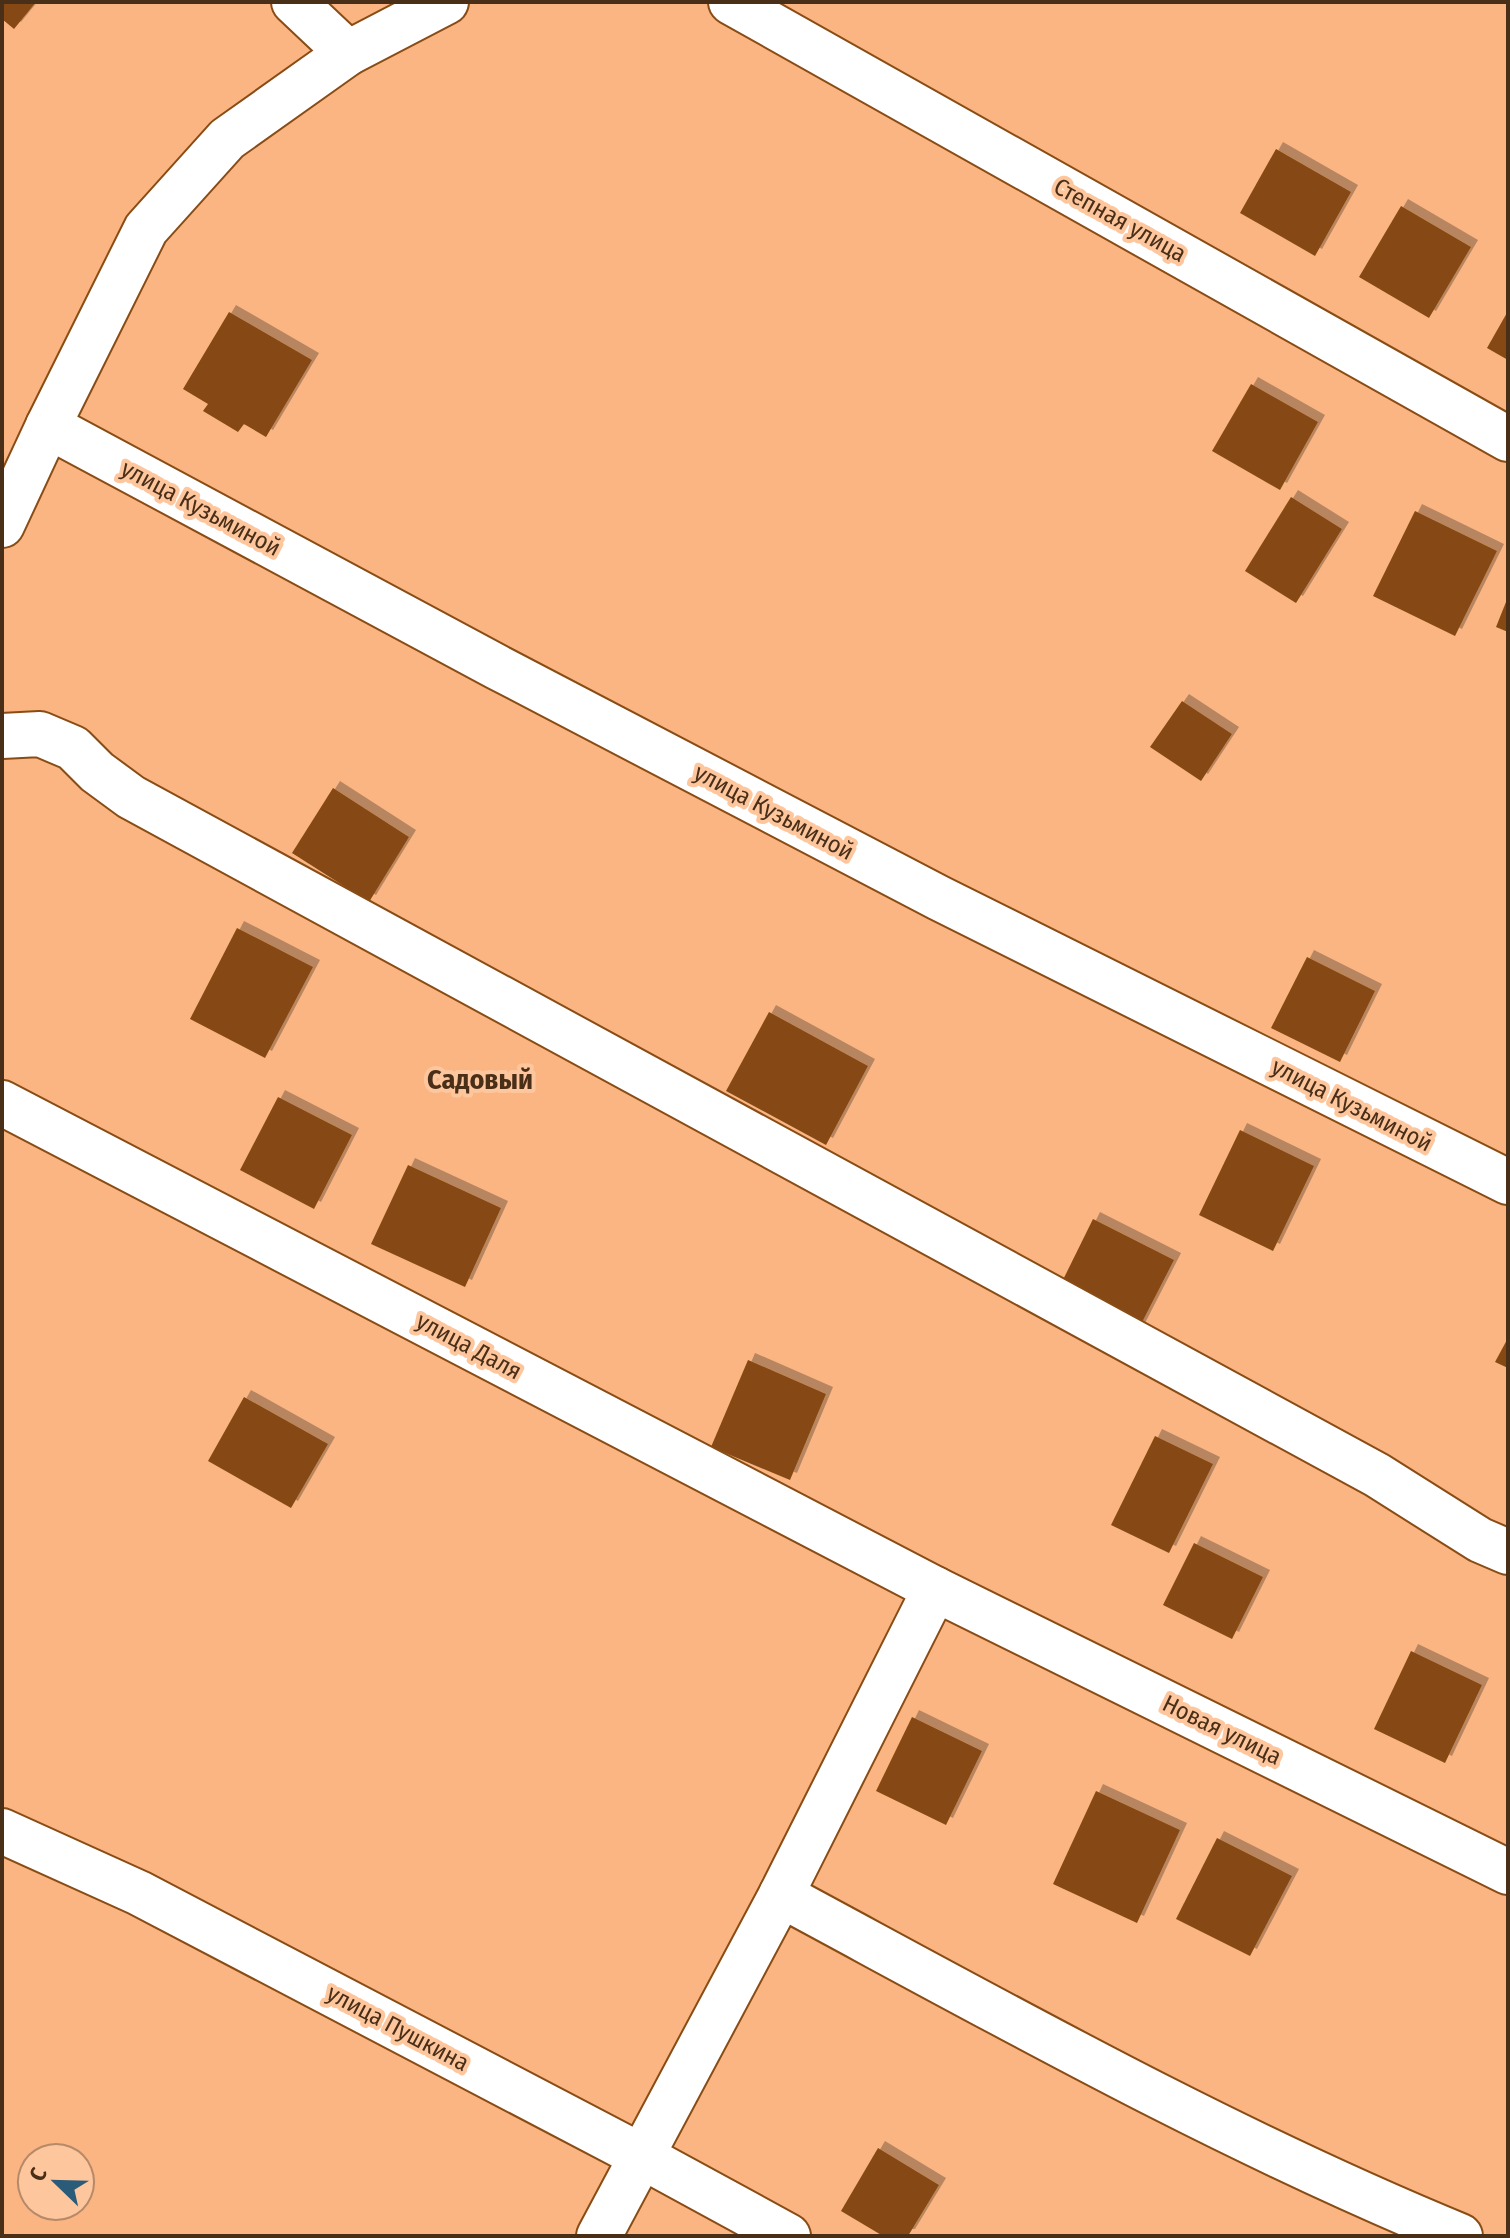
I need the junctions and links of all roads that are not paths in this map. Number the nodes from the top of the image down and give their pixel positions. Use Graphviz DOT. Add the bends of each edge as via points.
graph roads {
  1 [pos="294,2"];
  2 [pos="446,2"];
  3 [pos="731,2"];
  4 [pos="348,53"];
  5 [pos="48,426"];
  6 [pos="1508,439"];
  7 [pos="2,525"];
  8 [pos="2,736"];
  9 [pos="2,1103"];
  10 [pos="1508,1182"];
  11 [pos="1508,1552"];
  12 [pos="935,1589"];
  13 [pos="2,1831"];
  14 [pos="1508,1872"];
  15 [pos="781,1895"];
  16 [pos="643,2157"];
  17 [pos="1392,2223"];
  18 [pos="599,2236"];
  19 [pos="788,2236"];
  20 [pos="1460,2236"];
  1 -- 4 [label="street"];
  2 -- 4 [label="street"];
  3 -- 6 [label="street, Степная улица"];
  4 -- 5 [label="street" via="227,139 146,229"];
  5 -- 7 [label="street"];
  5 -- 10 [label="street, улица Кузьминой" via="939,898"];
  8 -- 11 [label="street" via="40,734 73,748 131,797 1377,1475"];
  9 -- 12 [label="street, улица Даля"];
  12 -- 14 [label="street, Новая улица"];
  12 -- 15 [label="street"];
  13 -- 16 [label="street, улица Пушкина" via="139,1893"];
  15 -- 16 [label="street"];
  15 -- 17 [label="street"];
  16 -- 18 [label="street"];
  16 -- 19 [label="street, улица Пушкина"];
  17 -- 20 [label="street"];
}
